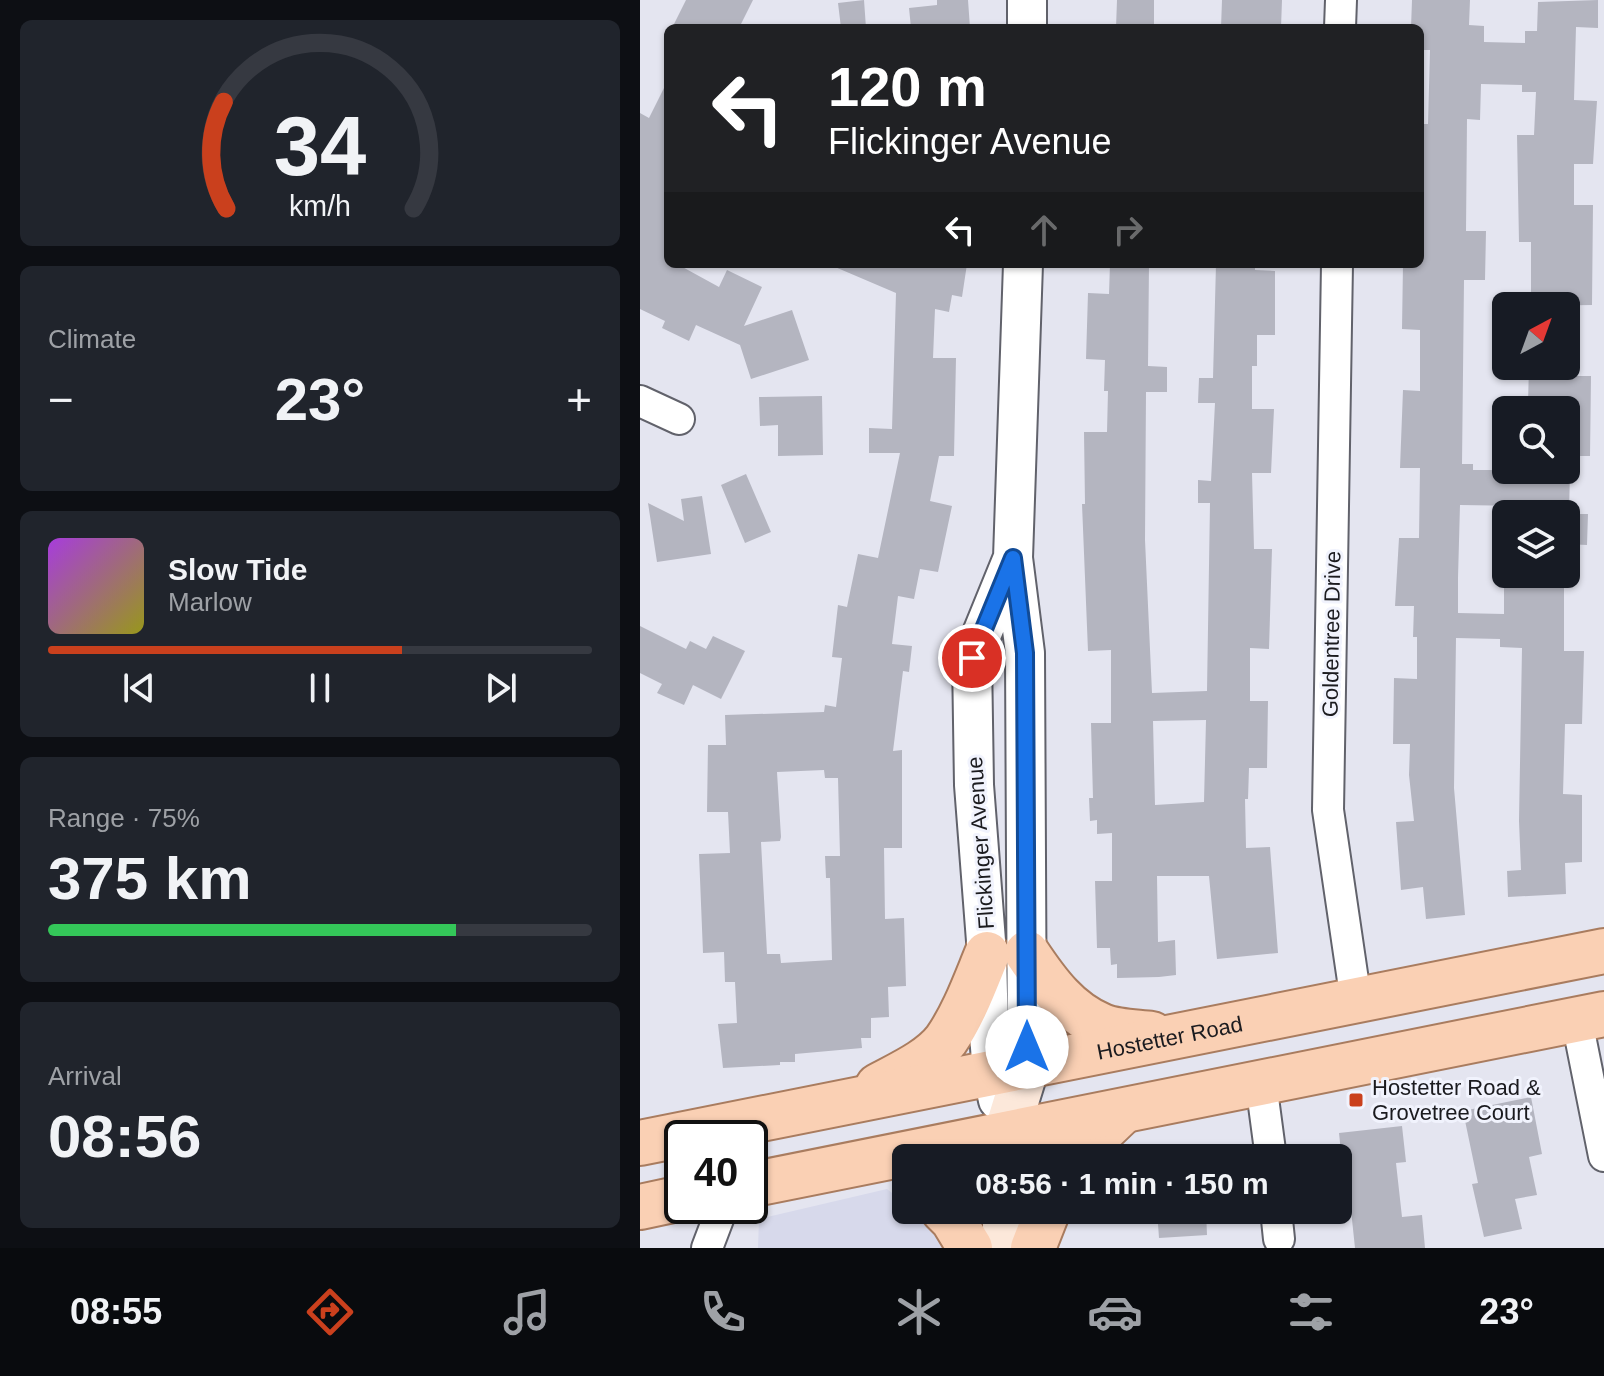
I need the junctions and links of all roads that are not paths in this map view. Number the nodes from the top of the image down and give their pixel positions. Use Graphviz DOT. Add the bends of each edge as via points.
graph roads {
  1 [pos="1027,0"];
  2 [pos="1341,0"];
  3 [pos="1027,24"];
  4 [pos="1340,24"];
  5 [pos="1023,268"];
  6 [pos="1337,268"];
  7 [pos="640,401"];
  8 [pos="679,419"];
  9 [pos="1013,558"];
  10 [pos="1604,951"];
  11 [pos="1007,954"];
  12 [pos="1356,1001"];
  13 [pos="1591,1018"];
  14 [pos="1174,1037"];
  15 [pos="1009,1069"];
  16 [pos="1261,1083"];
  17 [pos="855,1100"];
  18 [pos="1122,1112"];
  19 [pos="640,1143"];
  20 [pos="1006,1144"];
  21 [pos="1013,1144"];
  22 [pos="1089,1144"];
  23 [pos="1269,1144"];
  24 [pos="1604,1156"];
  25 [pos="888,1172"];
  26 [pos="768,1183"];
  27 [pos="664,1202"];
  28 [pos="640,1207"];
  29 [pos="716,1224"];
  30 [pos="955,1224"];
  31 [pos="1005,1224"];
  32 [pos="1042,1224"];
  33 [pos="707,1248"];
  34 [pos="970,1248"];
  35 [pos="1005,1248"];
  36 [pos="1033,1248"];
  1 -- 3 [label="street"];
  2 -- 4 [label="street"];
  5 -- 9 [label="street, Flickinger Avenue"];
  6 -- 12 [label="street, Goldentree Drive" via="1328,810"];
  7 -- 8 [label="street"];
  9 -- 11 [label="street, Flickinger Avenue" via="1025,653"];
  9 -- 11 [label="street, Flickinger Avenue" via="972,658 974,785"];
  10 -- 12 [label="main road, Hostetter Road"];
  11 -- 14 [label="main road" via="1045,980 1071,1008 1104,1027"];
  11 -- 15 [label="street, Flickinger Avenue"];
  11 -- 17 [label="main road" via="945,1041 919,1063"];
  12 -- 14 [label="main road, Hostetter Road"];
  13 -- 16 [label="main road"];
  13 -- 24 [label="street"];
  14 -- 15 [label="main road, Hostetter Road"];
  15 -- 17 [label="main road, Hostetter Road"];
  15 -- 20 [label="main road, Flickinger Avenue"];
  16 -- 18 [label="main road"];
  16 -- 23 [label="street"];
  17 -- 19 [label="main road, Hostetter Road"];
  18 -- 21 [label="main road"];
  18 -- 22 [label="main road"];
  25 -- 26 [label="main road"];
  27 -- 28 [label="main road"];
  29 -- 33 [label="street"];
  30 -- 34 [label="main road"];
  31 -- 35 [label="main road"];
  32 -- 36 [label="main road"];
}
